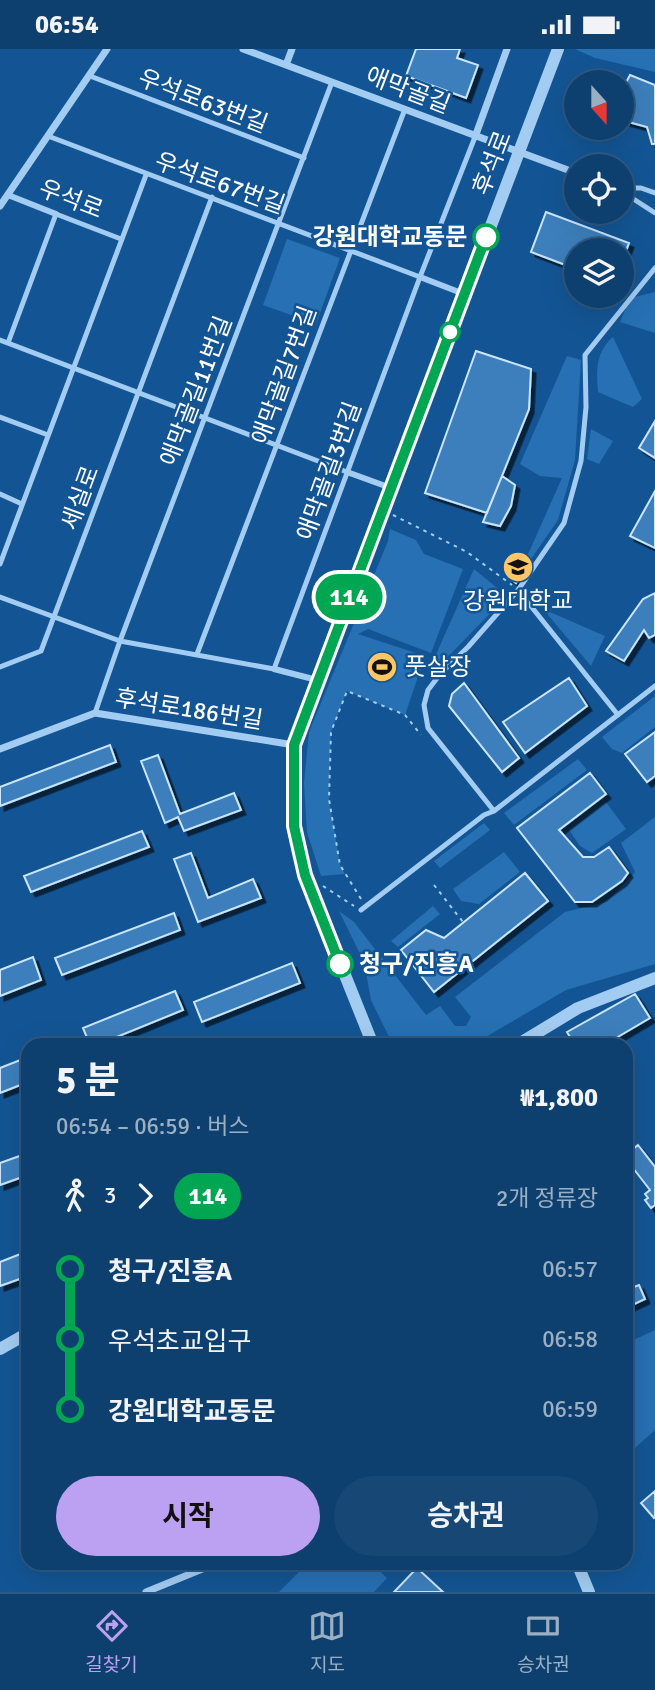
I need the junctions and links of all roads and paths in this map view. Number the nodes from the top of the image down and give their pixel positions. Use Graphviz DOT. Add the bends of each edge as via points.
graph roads {
  1 [pos="107,49"];
  2 [pos="243,49"];
  3 [pos="292,49"];
  4 [pos="507,49"];
  5 [pos="558,49"];
  6 [pos="286,65"];
  7 [pos="90,76"];
  8 [pos="332,82"];
  9 [pos="405,109"];
  10 [pos="48,136"];
  11 [pos="475,137"];
  12 [pos="519,153"];
  13 [pos="303,158"];
  14 [pos="564,169"];
  15 [pos="146,175"];
  16 [pos="634,188"];
  17 [pos="655,193"];
  18 [pos="8,195"];
  19 [pos="212,197"];
  20 [pos="634,198"];
  21 [pos="0,206"];
  22 [pos="655,213"];
  23 [pos="56,214"];
  24 [pos="279,223"];
  25 [pos="121,239"];
  26 [pos="349,250"];
  27 [pos="655,268"];
  28 [pos="420,277"];
  29 [pos="464,294"];
  30 [pos="0,340"];
  31 [pos="8,343"];
  32 [pos="73,370"];
  33 [pos="138,393"];
  34 [pos="205,417"];
  35 [pos="0,418"];
  36 [pos="48,435"];
  37 [pos="277,446"];
  38 [pos="347,473"];
  39 [pos="391,488"];
  40 [pos="0,494"];
  41 [pos="22,504"];
  42 [pos="399,518"];
  43 [pos="0,564"];
  44 [pos="518,590"];
  45 [pos="0,597"];
  46 [pos="55,616"];
  47 [pos="120,641"];
  48 [pos="197,654"];
  49 [pos="0,667"];
  50 [pos="274,669"];
  51 [pos="317,680"];
  52 [pos="655,686"];
  53 [pos="95,713"];
  54 [pos="618,715"];
  55 [pos="422,736"];
  56 [pos="294,745"];
  57 [pos="0,749"];
  58 [pos="494,811"];
  59 [pos="305,875"];
  60 [pos="434,885"];
  61 [pos="361,899"];
  62 [pos="361,910"];
  63 [pos="463,922"];
  64 [pos="655,978"];
  65 [pos="370,1038"];
  66 [pos="529,1038"];
  67 [pos="21,1337"];
  68 [pos="0,1349"];
  69 [pos="200,1570"];
  70 [pos="580,1570"];
  71 [pos="146,1592"];
  72 [pos="589,1592"];
  1 -- 7 [label="street, 우석로"];
  2 -- 6 [label="street, 애막골길"];
  3 -- 6 [label="street"];
  4 -- 11 [label="street"];
  5 -- 12 [label="street, 후석로"];
  6 -- 8 [label="street, 애막골길"];
  7 -- 10 [label="street, 우석로"];
  7 -- 13 [label="lane, 우석로63번길"];
  8 -- 9 [label="street, 애막골길"];
  8 -- 13 [label="lane, 애막골길11번길"];
  9 -- 11 [label="street, 애막골길"];
  9 -- 26 [label="lane, 애막골길7번길"];
  10 -- 15 [label="lane, 우석로67번길"];
  10 -- 18 [label="street, 우석로"];
  11 -- 12 [label="street, 애막골길"];
  11 -- 28 [label="lane, 애막골길3번길"];
  12 -- 14 [label="street, 애막골길"];
  12 -- 29 [label="street, 후석로"];
  13 -- 24 [label="lane, 애막골길11번길"];
  15 -- 19 [label="lane, 우석로67번길"];
  15 -- 25 [label="lane"];
  16 -- 17 [label="lane"];
  18 -- 21 [label="street, 우석로"];
  18 -- 23 [label="street, 우석로"];
  19 -- 24 [label="lane, 우석로67번길"];
  19 -- 33 [label="lane, 세실로"];
  20 -- 22 [label="lane"];
  23 -- 25 [label="lane, 우석로"];
  23 -- 31 [label="lane"];
  24 -- 26 [label="lane, 우석로67번길"];
  24 -- 34 [label="lane, 애막골길11번길"];
  25 -- 32 [label="lane"];
  26 -- 28 [label="lane, 우석로67번길"];
  26 -- 37 [label="lane, 애막골길7번길"];
  27 -- 44 [label="lane" via="585,355 581,461 564,523"];
  28 -- 29 [label="street"];
  28 -- 38 [label="lane, 애막골길3번길"];
  29 -- 39 [label="street, 후석로"];
  30 -- 31 [label="lane"];
  31 -- 32 [label="lane"];
  32 -- 33 [label="lane"];
  32 -- 36 [label="lane"];
  33 -- 34 [label="lane"];
  33 -- 46 [label="lane, 세실로"];
  34 -- 37 [label="lane"];
  34 -- 47 [label="lane, 애막골길11번길"];
  35 -- 36 [label="lane"];
  36 -- 41 [label="lane"];
  37 -- 38 [label="lane"];
  37 -- 48 [label="lane, 애막골길7번길"];
  38 -- 39 [label="street"];
  38 -- 50 [label="lane, 애막골길3번길"];
  39 -- 51 [label="street, 후석로"];
  40 -- 41 [label="lane"];
  41 -- 43 [label="lane"];
  42 -- 44 [label="path" via="467,552"];
  44 -- 54 [label="lane"];
  44 -- 58 [label="lane" via="441,673 428,690 424,705 428,728"];
  45 -- 46 [label="lane"];
  46 -- 47 [label="lane"];
  46 -- 49 [label="lane, 세실로" via="41,651"];
  47 -- 48 [label="lane"];
  47 -- 53 [label="lane, 애막골길11번길"];
  48 -- 50 [label="lane"];
  50 -- 51 [label="street"];
  51 -- 56 [label="street, 후석로"];
  52 -- 54 [label="lane"];
  53 -- 56 [label="street, 후석로186번길"];
  53 -- 57 [label="street, 후석로186번길"];
  54 -- 58 [label="lane"];
  55 -- 61 [label="path" via="405,715 347,691 331,732 329,799 340,865"];
  56 -- 59 [label="street, 후석로" via="294,826"];
  58 -- 62 [label="lane" via="484,814"];
  59 -- 62 [label="path"];
  59 -- 65 [label="street, 후석로"];
  60 -- 63 [label="path"];
  64 -- 66 [label="street" via="578,1008"];
  67 -- 68 [label="street"];
  69 -- 71 [label="street"];
  70 -- 72 [label="street"];
}
